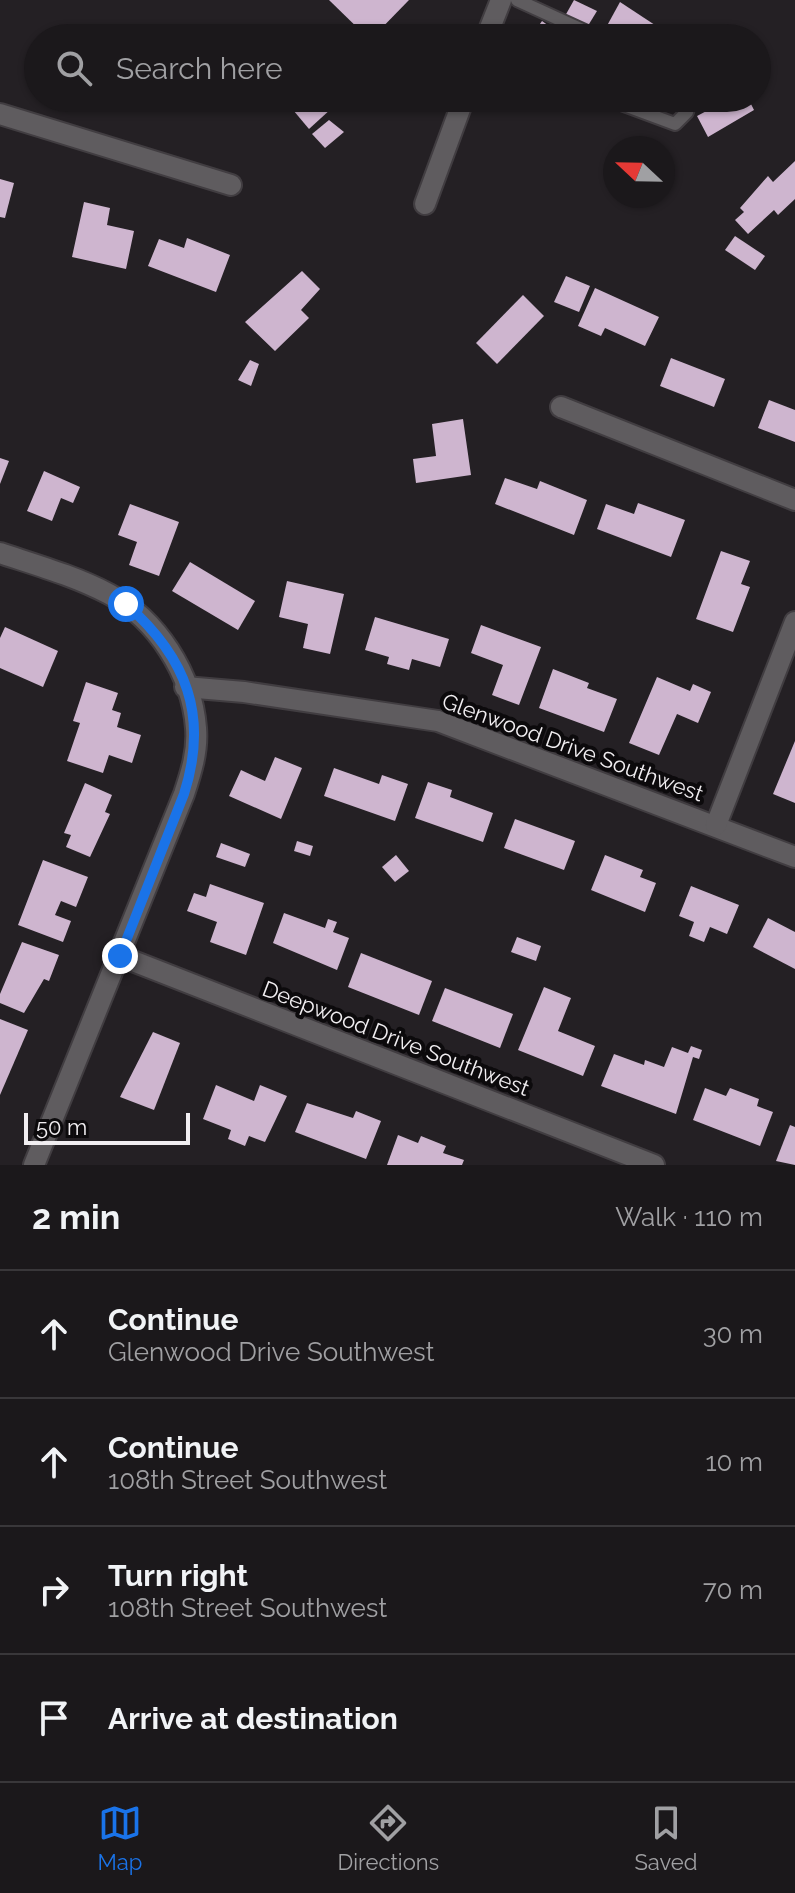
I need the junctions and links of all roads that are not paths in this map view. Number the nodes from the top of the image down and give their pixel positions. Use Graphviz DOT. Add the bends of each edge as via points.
graph roads {
  1 [pos="501,0"];
  2 [pos="517,0"];
  3 [pos="492,24"];
  4 [pos="569,24"];
  5 [pos="459,112"];
  6 [pos="643,112"];
  7 [pos="687,112"];
  8 [pos="0,114"];
  9 [pos="231,185"];
  10 [pos="425,204"];
  11 [pos="561,407"];
  12 [pos="795,500"];
  13 [pos="0,553"];
  14 [pos="795,622"];
  15 [pos="185,687"];
  16 [pos="716,825"];
  17 [pos="795,857"];
  18 [pos="120,956"];
  19 [pos="34,1165"];
  20 [pos="654,1165"];
  1 -- 3 [label="street"];
  2 -- 4 [label="lane"];
  5 -- 10 [label="street"];
  6 -- 7 [label="lane" via="675,124"];
  8 -- 9 [label="street"];
  11 -- 12 [label="street"];
  13 -- 15 [label="street" via="53,570 126,604 161,638"];
  14 -- 16 [label="street"];
  15 -- 16 [label="street, Glenwood Drive Southwest" via="438,721"];
  15 -- 18 [label="street" via="196,728 192,769"];
  16 -- 17 [label="street, Glenwood Drive Southwest"];
  18 -- 19 [label="street"];
  18 -- 20 [label="street, Deepwood Drive Southwest"];
}
